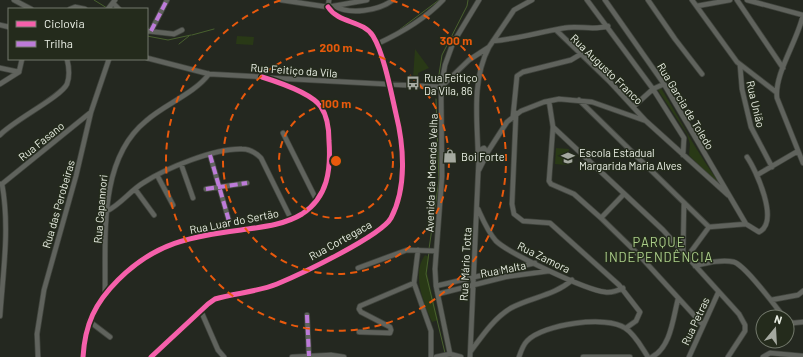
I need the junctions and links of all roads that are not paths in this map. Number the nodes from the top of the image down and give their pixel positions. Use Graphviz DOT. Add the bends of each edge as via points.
graph roads {
  1 [pos="14,0"];
  2 [pos="167,0"];
  3 [pos="282,0"];
  4 [pos="329,0"];
  5 [pos="366,0"];
  6 [pos="393,0"];
  7 [pos="443,0"];
  8 [pos="479,0"];
  9 [pos="532,0"];
  10 [pos="588,0"];
  11 [pos="605,0"];
  12 [pos="648,0"];
  13 [pos="692,0"];
  14 [pos="730,0"];
  15 [pos="737,0"];
  16 [pos="747,0"];
  17 [pos="299,2"];
  18 [pos="334,6"];
  19 [pos="697,6"];
  20 [pos="328,7"];
  21 [pos="29,8"];
  22 [pos="803,15"];
  23 [pos="608,26"];
  24 [pos="182,30"];
  25 [pos="556,30"];
  26 [pos="149,31"];
  27 [pos="493,41"];
  28 [pos="377,44"];
  29 [pos="489,47"];
  30 [pos="581,54"];
  31 [pos="477,55"];
  32 [pos="148,58"];
  33 [pos="22,60"];
  34 [pos="67,60"];
  35 [pos="109,60"];
  36 [pos="482,62"];
  37 [pos="740,65"];
  38 [pos="0,68"];
  39 [pos="783,68"];
  40 [pos="19,72"];
  41 [pos="209,74"];
  42 [pos="702,74"];
  43 [pos="276,80"];
  44 [pos="0,84"];
  45 [pos="664,84"];
  46 [pos="390,85"];
  47 [pos="441,87"];
  48 [pos="653,89"];
  49 [pos="776,92"];
  50 [pos="579,100"];
  51 [pos="549,101"];
  52 [pos="633,107"];
  53 [pos="91,112"];
  54 [pos="514,115"];
  55 [pos="646,121"];
  56 [pos="553,127"];
  57 [pos="283,133"];
  58 [pos="0,135"];
  59 [pos="798,151"];
  60 [pos="483,152"];
  61 [pos="210,155"];
  62 [pos="683,155"];
  63 [pos="747,157"];
  64 [pos="803,163"];
  65 [pos="181,164"];
  66 [pos="772,167"];
  67 [pos="157,175"];
  68 [pos="757,175"];
  69 [pos="247,183"];
  70 [pos="1,184"];
  71 [pos="220,186"];
  72 [pos="135,189"];
  73 [pos="206,189"];
  74 [pos="624,194"];
  75 [pos="728,195"];
  76 [pos="193,198"];
  77 [pos="317,201"];
  78 [pos="684,203"];
  79 [pos="173,205"];
  80 [pos="477,207"];
  81 [pos="107,211"];
  82 [pos="154,215"];
  83 [pos="601,218"];
  84 [pos="291,219"];
  85 [pos="229,221"];
  86 [pos="746,224"];
  87 [pos="709,227"];
  88 [pos="418,250"];
  89 [pos="436,251"];
  90 [pos="685,255"];
  91 [pos="535,263"];
  92 [pos="695,266"];
  93 [pos="358,268"];
  94 [pos="549,271"];
  95 [pos="474,276"];
  96 [pos="572,280"];
  97 [pos="414,284"];
  98 [pos="473,284"];
  99 [pos="436,286"];
  100 [pos="623,288"];
  101 [pos="803,291"];
  102 [pos="105,292"];
  103 [pos="718,292"];
  104 [pos="438,294"];
  105 [pos="678,299"];
  106 [pos="771,300"];
  107 [pos="778,309"];
  108 [pos="200,311"];
  109 [pos="307,315"];
  110 [pos="0,316"];
  111 [pos="89,321"];
  112 [pos="703,325"];
  113 [pos="626,328"];
  114 [pos="359,332"];
  115 [pos="110,337"];
  116 [pos="470,351"];
  117 [pos="450,354"];
  118 [pos="309,356"];
  119 [pos="803,356"];
  120 [pos="38,357"];
  121 [pos="83,357"];
  122 [pos="152,357"];
  123 [pos="224,357"];
  124 [pos="292,357"];
  125 [pos="344,357"];
  126 [pos="432,357"];
  127 [pos="436,357"];
  128 [pos="461,357"];
  129 [pos="470,357"];
  130 [pos="519,357"];
  131 [pos="583,357"];
  132 [pos="630,357"];
  133 [pos="648,357"];
  134 [pos="652,357"];
  135 [pos="689,357"];
  136 [pos="728,357"];
  137 [pos="763,357"];
  1 -- 21 [label="street"];
  2 -- 26 [label="street"];
  3 -- 17 [label="street"];
  4 -- 20 [label="street"];
  5 -- 18 [label="street"];
  6 -- 18 [label="street" via="381,7 366,10 344,11"];
  7 -- 28 [label="street" via="401,33"];
  8 -- 47 [label="street, Avenida da Moenda Velha" via="453,43 445,64"];
  9 -- 27 [label="street" via="514,10"];
  10 -- 23 [label="street"];
  11 -- 45 [label="street, Rua Garcia de Toledo"];
  12 -- 42 [label="street"];
  13 -- 19 [label="street"];
  14 -- 19 [label="street"];
  15 -- 39 [label="street"];
  16 -- 22 [label="street"];
  17 -- 20 [label="street"];
  18 -- 20 [label="street"];
  19 -- 37 [label="street"];
  20 -- 28 [label="street, Rua Cortegaca" via="341,19 368,30"];
  22 -- 39 [label="street"];
  23 -- 25 [label="street" via="597,29 571,27"];
  23 -- 48 [label="street"];
  24 -- 26 [label="street" via="174,34"];
  25 -- 27 [label="street"];
  25 -- 30 [label="street, Rua Augusto Franco"];
  27 -- 29 [label="street"];
  28 -- 46 [label="street, Rua Cortegaca"];
  29 -- 31 [label="street"];
  29 -- 36 [label="street"];
  30 -- 52 [label="street, Rua Augusto Franco"];
  30 -- 54 [label="street" via="571,60 523,72 517,76"];
  31 -- 36 [label="street"];
  31 -- 47 [label="street"];
  32 -- 41 [label="street, Rua Feitiço da Vila"];
  33 -- 40 [label="street"];
  34 -- 58 [label="street" via="69,76 64,88"];
  35 -- 53 [label="street, Rua das Perobeiras"];
  36 -- 60 [label="street" via="477,95 478,135"];
  37 -- 49 [label="street"];
  37 -- 66 [label="street, Rua União" via="742,89 752,130"];
  38 -- 40 [label="street"];
  39 -- 49 [label="street"];
  40 -- 44 [label="street"];
  41 -- 43 [label="street, Rua Feitiço da Vila"];
  41 -- 81 [label="street, Rua Capannori" via="201,83 145,121 131,138 120,153 113,171"];
  43 -- 46 [label="street, Rua Feitiço da Vila"];
  43 -- 77 [label="street, Rua Luar do Sertão" via="315,100 325,115 330,161 327,181"];
  45 -- 48 [label="street"];
  45 -- 75 [label="street, Rua Garcia de Toledo"];
  46 -- 47 [label="street, Rua Feitiço da Vila"];
  46 -- 108 [label="street, Rua Cortegaca" via="399,125 402,161 398,202 385,226 360,242 276,284 215,299"];
  47 -- 89 [label="street, Avenida da Moenda Velha" via="442,176"];
  48 -- 52 [label="street"];
  48 -- 62 [label="street" via="684,138"];
  49 -- 59 [label="street"];
  50 -- 51 [label="street"];
  50 -- 55 [label="street" via="602,104"];
  50 -- 78 [label="street"];
  51 -- 54 [label="street"];
  51 -- 56 [label="street"];
  52 -- 55 [label="street, Rua Augusto Franco"];
  53 -- 70 [label="street, Rua Fasano"];
  53 -- 120 [label="street, Rua das Perobeiras" via="44,290 39,321"];
  54 -- 60 [label="street"];
  54 -- 100 [label="street" via="514,214 523,221 550,223"];
  55 -- 62 [label="street, Rua Augusto Franco"];
  56 -- 74 [label="street"];
  56 -- 83 [label="street" via="549,181 574,194"];
  57 -- 77 [label="street"];
  59 -- 64 [label="street"];
  59 -- 66 [label="street"];
  60 -- 80 [label="street, Rua Mário Totta" via="478,171"];
  61 -- 65 [label="street"];
  61 -- 71 [label="street"];
  61 -- 84 [label="street" via="243,149 258,155"];
  62 -- 75 [label="street, Rua Augusto Franco"];
  63 -- 68 [label="street"];
  65 -- 67 [label="street"];
  65 -- 76 [label="street"];
  66 -- 68 [label="street"];
  67 -- 72 [label="street"];
  67 -- 79 [label="street"];
  68 -- 86 [label="street" via="763,190 767,224 759,232"];
  69 -- 71 [label="street"];
  70 -- 110 [label="street" via="6,207 6,226"];
  71 -- 73 [label="street"];
  71 -- 85 [label="street"];
  72 -- 81 [label="street"];
  72 -- 82 [label="street"];
  74 -- 83 [label="street"];
  74 -- 90 [label="street"];
  75 -- 86 [label="street, Rua Garcia de Toledo"];
  77 -- 84 [label="street, Rua Luar do Sertão"];
  78 -- 87 [label="street"];
  78 -- 90 [label="street"];
  80 -- 91 [label="street, Rua Zamora" via="497,241"];
  80 -- 95 [label="street, Rua Mário Totta"];
  81 -- 102 [label="street, Rua Capannori"];
  83 -- 105 [label="street"];
  84 -- 102 [label="street, Rua Luar do Sertão" via="271,226 206,236 162,247 132,267"];
  86 -- 87 [label="street"];
  87 -- 90 [label="street"];
  88 -- 89 [label="street"];
  88 -- 93 [label="street" via="400,252"];
  88 -- 97 [label="street"];
  89 -- 99 [label="street, Avenida da Moenda Velha"];
  90 -- 92 [label="street"];
  91 -- 94 [label="street, Rua Zamora"];
  91 -- 95 [label="street"];
  92 -- 103 [label="street"];
  92 -- 106 [label="street" via="725,261 737,263"];
  94 -- 96 [label="street, Rua Zamora"];
  94 -- 98 [label="street, Rua Malta"];
  95 -- 98 [label="street, Rua Mário Totta"];
  95 -- 99 [label="street"];
  96 -- 100 [label="street, Rua Zamora" via="603,292"];
  96 -- 116 [label="street" via="558,290 509,310 489,328"];
  97 -- 114 [label="street" via="360,306 361,312 390,327 390,333"];
  97 -- 126 [label="street" via="431,331"];
  98 -- 104 [label="street, Rua Malta"];
  98 -- 116 [label="street, Rua Mário Totta"];
  99 -- 104 [label="street, Avenida da Moenda Velha"];
  100 -- 113 [label="street" via="640,312 639,317"];
  101 -- 106 [label="street" via="798,295"];
  102 -- 111 [label="street, Rua Luar do Sertão"];
  103 -- 112 [label="street, Rua Petras"];
  103 -- 136 [label="street" via="739,314 745,325"];
  104 -- 117 [label="street, Avenida da Moenda Velha"];
  105 -- 112 [label="street"];
  105 -- 134 [label="street" via="665,343"];
  106 -- 107 [label="street"];
  108 -- 122 [label="street, Rua Cortegaca"];
  108 -- 123 [label="street" via="218,350"];
  109 -- 118 [label="street"];
  111 -- 115 [label="street"];
  111 -- 121 [label="street, Rua Luar do Sertão" via="84,337"];
  112 -- 135 [label="street, Rua Petras"];
  113 -- 130 [label="street" via="609,323 558,326 533,336 527,341"];
  113 -- 133 [label="street"];
  116 -- 129 [label="street, Rua Mário Totta"];
  117 -- 127 [label="street"];
  117 -- 128 [label="street"];
  118 -- 124 [label="street"];
  118 -- 125 [label="street"];
  119 -- 137 [label="street" via="770,353"];
  131 -- 132 [label="street"];
}
